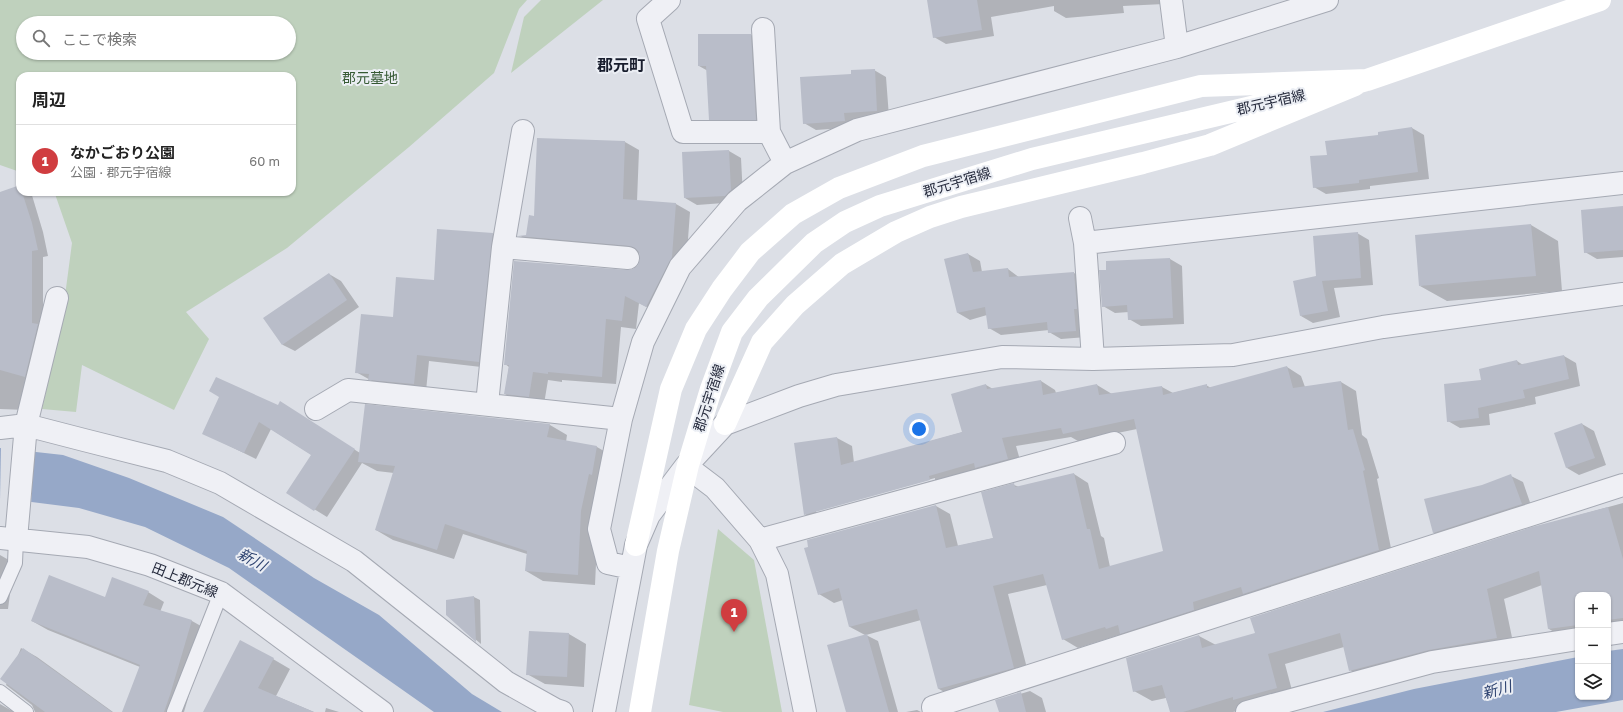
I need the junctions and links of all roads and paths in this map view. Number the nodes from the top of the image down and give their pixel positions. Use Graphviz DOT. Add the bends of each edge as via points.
graph roads {
  1 [pos="670,0"];
  2 [pos="1171,0"];
  3 [pos="1327,0"];
  4 [pos="1600,0"];
  5 [pos="763,29"];
  6 [pos="1177,47"];
  7 [pos="1367,80"];
  8 [pos="523,131"];
  9 [pos="768,132"];
  10 [pos="785,163"];
  11 [pos="1623,183"];
  12 [pos="1080,218"];
  13 [pos="1085,243"];
  14 [pos="502,247"];
  15 [pos="628,258"];
  16 [pos="1623,294"];
  17 [pos="57,298"];
  18 [pos="1093,359"];
  19 [pos="487,404"];
  20 [pos="316,408"];
  21 [pos="621,419"];
  22 [pos="725,424"];
  23 [pos="26,425"];
  24 [pos="0,428"];
  25 [pos="1114,443"];
  26 [pos="686,466"];
  27 [pos="1623,485"];
  28 [pos="8,538"];
  29 [pos="760,540"];
  30 [pos="636,545"];
  31 [pos="631,568"];
  32 [pos="221,593"];
  33 [pos="0,596"];
  34 [pos="1623,632"];
  35 [pos="1611,634"];
  36 [pos="1575,639"];
  37 [pos="0,692"];
  38 [pos="26,712"];
  39 [pos="174,712"];
  40 [pos="382,712"];
  41 [pos="562,712"];
  42 [pos="604,712"];
  43 [pos="640,712"];
  44 [pos="805,712"];
  45 [pos="934,712"];
  46 [pos="1246,712"];
  1 -- 9 [label="street" via="648,19 683,132"];
  2 -- 6 [label="street"];
  3 -- 6 [label="street"];
  4 -- 7 [label="street, 郡元宇宿線"];
  5 -- 9 [label="street"];
  6 -- 10 [label="street" via="857,130"];
  7 -- 22 [label="street" via="1210,145 961,207 896,232 842,264 795,305 762,342"];
  7 -- 30 [label="street" via="1201,86 923,156 839,188 793,214 750,252 696,329 671,389"];
  7 -- 43 [label="street, 郡元宇宿線, bridge" via="1032,159 880,206 845,222 814,243 758,298 732,332 710,389 688,465 668,551"];
  8 -- 14 [label="street"];
  9 -- 10 [label="street"];
  10 -- 21 [label="street" via="737,201 680,267 643,342"];
  11 -- 13 [label="street"];
  12 -- 13 [label="street"];
  13 -- 18 [label="street"];
  14 -- 15 [label="street"];
  14 -- 19 [label="street"];
  16 -- 18 [label="street" via="1382,327 1233,355"];
  17 -- 23 [label="street"];
  18 -- 22 [label="street" via="1002,357 844,384 799,396"];
  19 -- 20 [label="street" via="348,390"];
  19 -- 21 [label="street"];
  21 -- 31 [label="street" via="599,528 608,563"];
  22 -- 26 [label="street"];
  23 -- 24 [label="street"];
  23 -- 28 [label="street"];
  23 -- 41 [label="street" via="167,461 220,483 354,561 506,682"];
  25 -- 29 [label="street"];
  26 -- 29 [label="street" via="715,488"];
  26 -- 30 [label="street" via="649,515"];
  27 -- 45 [label="street" via="933,707"];
  28 -- 32 [label="street, 田上郡元線" via="88,547 150,565"];
  28 -- 33 [label="lane" via="15,563"];
  29 -- 44 [label="street" via="777,574"];
  30 -- 31 [label="street"];
  31 -- 42 [label="street"];
  32 -- 39 [label="lane"];
  32 -- 40 [label="street, 田上郡元線"];
  34 -- 35 [label="street"];
  36 -- 46 [label="street" via="1432,662"];
  37 -- 38 [label="lane"];
}
